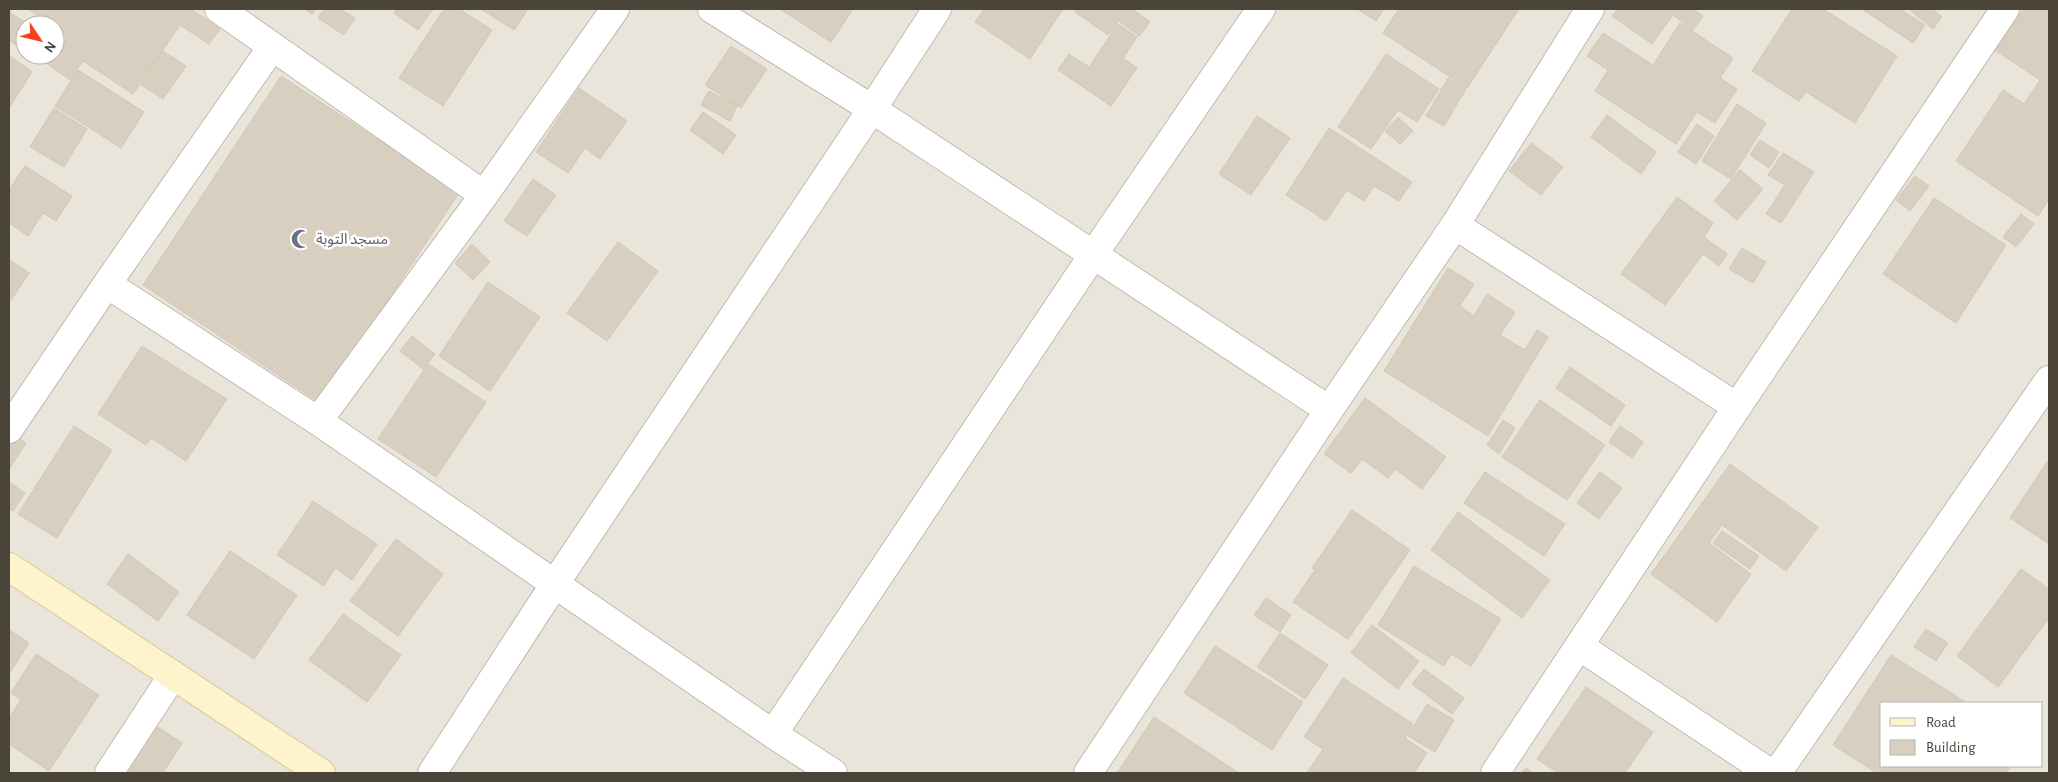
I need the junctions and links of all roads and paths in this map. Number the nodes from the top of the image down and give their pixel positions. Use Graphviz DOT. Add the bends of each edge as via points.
graph roads {
  1 [pos="219,9"];
  2 [pos="615,9"];
  3 [pos="712,9"];
  4 [pos="937,9"];
  5 [pos="1261,9"];
  6 [pos="1590,9"];
  7 [pos="2005,9"];
  8 [pos="272,47"];
  9 [pos="872,109"];
  10 [pos="484,195"];
  11 [pos="1455,225"];
  12 [pos="1093,255"];
  13 [pos="107,284"];
  14 [pos="2049,380"];
  15 [pos="1737,407"];
  16 [pos="1329,410"];
  17 [pos="318,422"];
  18 [pos="9,429"];
  19 [pos="9,567"];
  20 [pos="554,585"];
  21 [pos="1579,646"];
  22 [pos="173,675"];
  23 [pos="772,734"];
  24 [pos="109,773"];
  25 [pos="321,773"];
  26 [pos="432,773"];
  27 [pos="833,773"];
  28 [pos="1088,773"];
  29 [pos="1495,773"];
  30 [pos="1770,773"];
  31 [pos="1777,773"];
  1 -- 8 [label="street"];
  2 -- 10 [label="street"];
  3 -- 9 [label="street"];
  4 -- 9 [label="street"];
  5 -- 12 [label="street"];
  6 -- 11 [label="street"];
  7 -- 15 [label="street"];
  8 -- 10 [label="street"];
  8 -- 13 [label="street"];
  9 -- 12 [label="street"];
  9 -- 20 [label="street"];
  10 -- 17 [label="street"];
  11 -- 15 [label="street"];
  11 -- 16 [label="street"];
  12 -- 16 [label="street"];
  12 -- 23 [label="street"];
  13 -- 17 [label="street"];
  13 -- 18 [label="street"];
  14 -- 31 [label="street"];
  15 -- 21 [label="street"];
  16 -- 28 [label="street"];
  17 -- 20 [label="street"];
  19 -- 22 [label="street"];
  20 -- 23 [label="street"];
  20 -- 26 [label="street"];
  21 -- 29 [label="street"];
  21 -- 30 [label="street"];
  22 -- 24 [label="street"];
  22 -- 25 [label="street"];
  23 -- 27 [label="street"];
}
